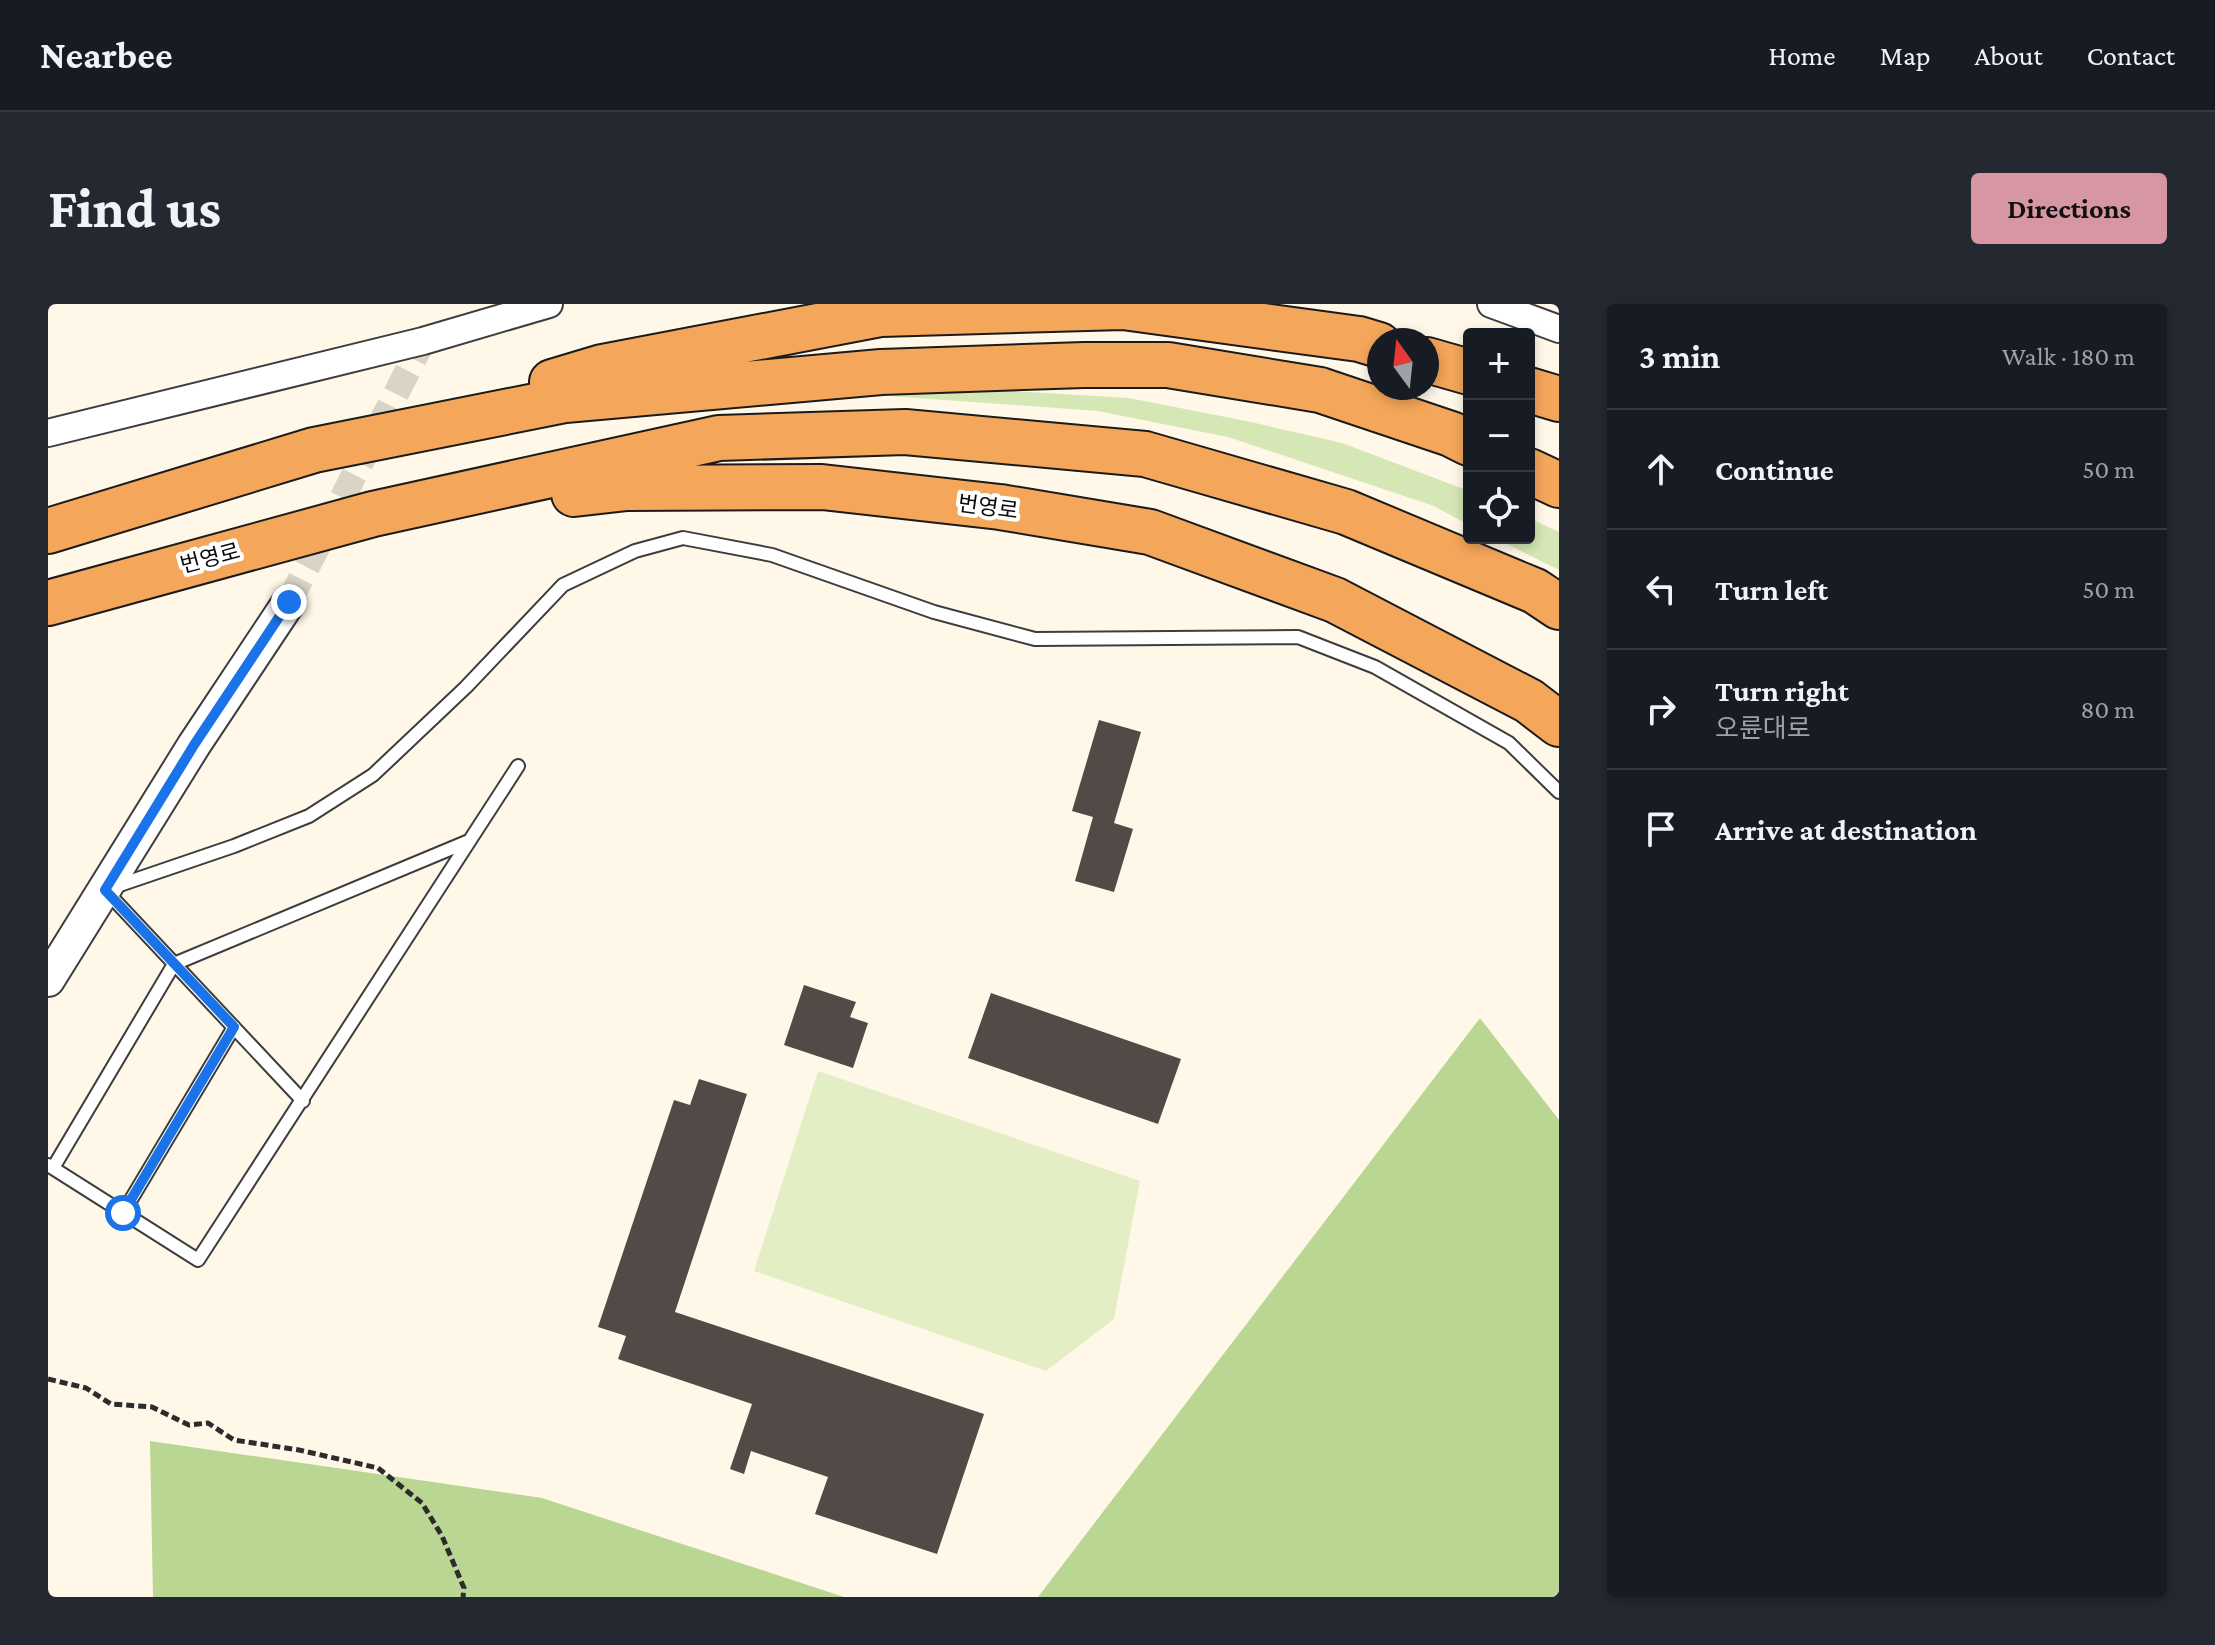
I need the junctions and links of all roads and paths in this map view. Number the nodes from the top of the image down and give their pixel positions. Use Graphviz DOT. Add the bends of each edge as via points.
graph roads {
  1 [pos="549,304"];
  2 [pos="1491,304"];
  3 [pos="1559,329"];
  4 [pos="1367,341"];
  5 [pos="1439,363"];
  6 [pos="1463,370"];
  7 [pos="1535,392"];
  8 [pos="1559,399"];
  9 [pos="48,433"];
  10 [pos="1463,440"];
  11 [pos="314,450"];
  12 [pos="1531,472"];
  13 [pos="1559,485"];
  14 [pos="373,514"];
  15 [pos="48,531"];
  16 [pos="289,602"];
  17 [pos="48,603"];
  18 [pos="1559,607"];
  19 [pos="1559,724"];
  20 [pos="518,766"];
  21 [pos="1559,792"];
  22 [pos="471,840"];
  23 [pos="105,890"];
  24 [pos="174,964"];
  25 [pos="48,980"];
  26 [pos="234,1027"];
  27 [pos="303,1101"];
  28 [pos="51,1166"];
  29 [pos="123,1213"];
  30 [pos="48,1379"];
  31 [pos="463,1597"];
  1 -- 9 [label="street" via="423,341"];
  2 -- 3 [label="street"];
  4 -- 11 [label="highway" via="1123,307 881,314 602,367"];
  5 -- 6 [label="highway"];
  7 -- 8 [label="highway"];
  10 -- 11 [label="highway" via="1320,390 1168,365 1084,365 881,372 565,400"];
  11 -- 15 [label="highway"];
  12 -- 13 [label="highway"];
  14 -- 17 [label="highway, 번영로"];
  14 -- 18 [label="highway, 번영로" via="719,438 905,432 1145,454 1346,512 1535,591"];
  14 -- 19 [label="highway, 번영로" via="627,488 822,487 1000,507 1150,532 1335,600 1529,701"];
  16 -- 23 [label="street"];
  20 -- 22 [label="lane"];
  21 -- 23 [label="lane" via="1509,743 1375,667 1298,637 1035,639 934,612 772,555 683,538 635,551 563,585 373,775 309,816"];
  22 -- 24 [label="lane"];
  22 -- 27 [label="lane"];
  23 -- 24 [label="lane"];
  23 -- 25 [label="street"];
  24 -- 26 [label="lane"];
  24 -- 28 [label="lane"];
  26 -- 27 [label="lane"];
  26 -- 29 [label="lane"];
  27 -- 29 [label="lane" via="198,1260"];
  28 -- 29 [label="lane"];
  30 -- 31 [label="path" via="86,1388 111,1404 152,1407 189,1425 208,1423 234,1440 378,1468 422,1503 442,1536"];
}
